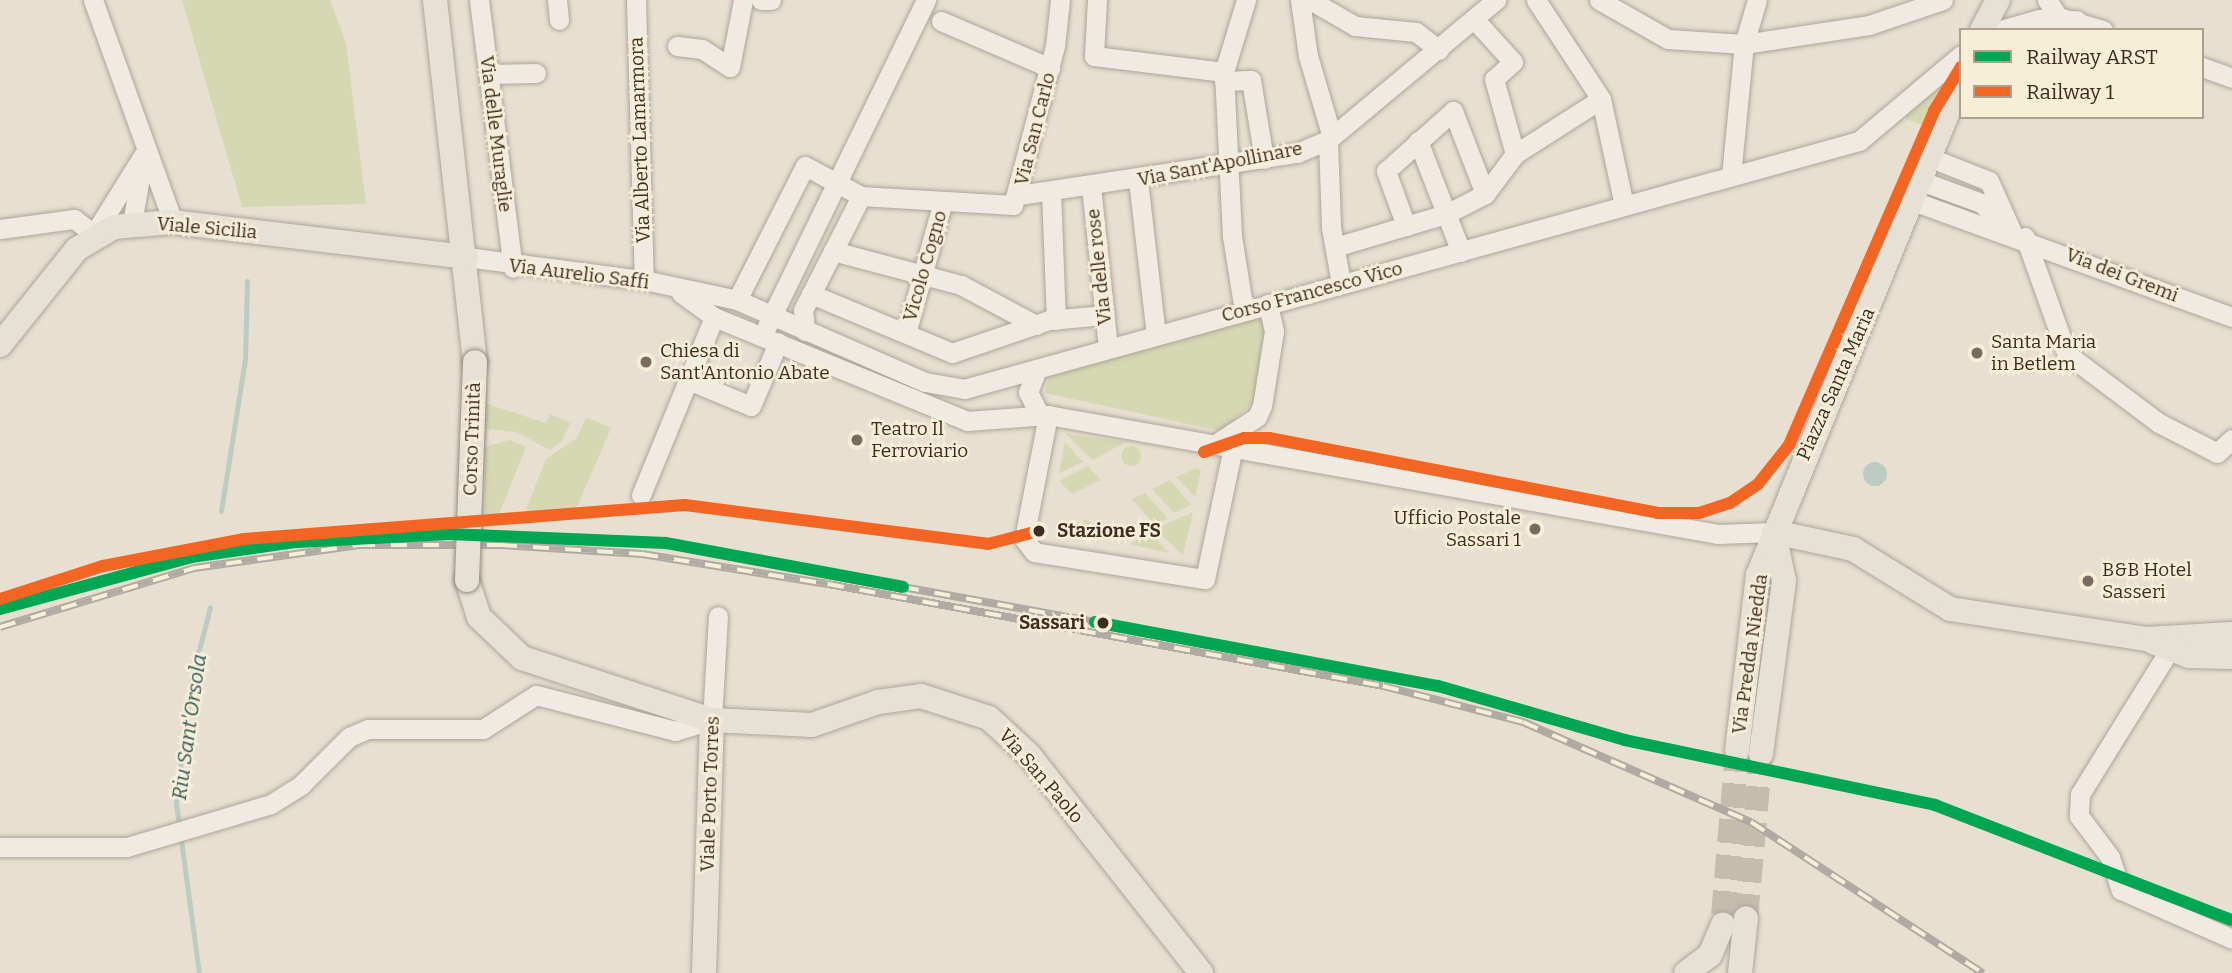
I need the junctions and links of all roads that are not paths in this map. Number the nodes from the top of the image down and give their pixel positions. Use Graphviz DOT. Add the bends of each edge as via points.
graph roads {
  1 [pos="93,0"];
  2 [pos="435,0"];
  3 [pos="479,0"];
  4 [pos="557,0"];
  5 [pos="636,0"];
  6 [pos="743,0"];
  7 [pos="926,0"];
  8 [pos="1060,0"];
  9 [pos="1097,0"];
  10 [pos="1300,0"];
  11 [pos="1310,0"];
  12 [pos="1496,0"];
  13 [pos="1536,0"];
  14 [pos="1599,0"];
  15 [pos="1757,0"];
  16 [pos="1998,0"];
  17 [pos="2046,0"];
  18 [pos="2073,0"];
  19 [pos="1246,1"];
  20 [pos="1933,2"];
  21 [pos="1475,19"];
  22 [pos="559,20"];
  23 [pos="2077,20"];
  24 [pos="941,21"];
  25 [pos="1983,28"];
  26 [pos="2008,28"];
  27 [pos="2098,28"];
  28 [pos="1744,44"];
  29 [pos="677,46"];
  30 [pos="1439,50"];
  31 [pos="1959,57"];
  32 [pos="1050,68"];
  33 [pos="2204,68"];
  34 [pos="536,73"];
  35 [pos="488,74"];
  36 [pos="1224,77"];
  37 [pos="2232,78"];
  38 [pos="1959,85"];
  39 [pos="1601,99"];
  40 [pos="1330,139"];
  41 [pos="1418,141"];
  42 [pos="144,154"];
  43 [pos="1515,154"];
  44 [pos="1931,158"];
  45 [pos="1264,159"];
  46 [pos="1227,165"];
  47 [pos="1731,176"];
  48 [pos="1138,180"];
  49 [pos="836,184"];
  50 [pos="1091,186"];
  51 [pos="1051,191"];
  52 [pos="1917,191"];
  53 [pos="1485,194"];
  54 [pos="1019,195"];
  55 [pos="861,196"];
  56 [pos="943,201"];
  57 [pos="1624,205"];
  58 [pos="1446,214"];
  59 [pos="173,222"];
  60 [pos="132,224"];
  61 [pos="1406,226"];
  62 [pos="0,229"];
  63 [pos="94,234"];
  64 [pos="2019,235"];
  65 [pos="1335,247"];
  66 [pos="833,251"];
  67 [pos="1461,252"];
  68 [pos="466,257"];
  69 [pos="513,268"];
  70 [pos="923,274"];
  71 [pos="645,280"];
  72 [pos="1341,284"];
  73 [pos="676,289"];
  74 [pos="811,294"];
  75 [pos="737,300"];
  76 [pos="1268,304"];
  77 [pos="1244,311"];
  78 [pos="1105,315"];
  79 [pos="772,316"];
  80 [pos="714,317"];
  81 [pos="2232,317"];
  82 [pos="1056,320"];
  83 [pos="1036,325"];
  84 [pos="907,330"];
  85 [pos="805,331"];
  86 [pos="1156,334"];
  87 [pos="770,340"];
  88 [pos="0,345"];
  89 [pos="1108,347"];
  90 [pos="1037,369"];
  91 [pos="688,380"];
  92 [pos="1044,415"];
  93 [pos="2232,439"];
  94 [pos="1227,442"];
  95 [pos="641,495"];
  96 [pos="1774,532"];
  97 [pos="718,616"];
  98 [pos="2232,634"];
  99 [pos="2146,639"];
  100 [pos="2170,649"];
  101 [pos="2232,657"];
  102 [pos="712,720"];
  103 [pos="1749,753"];
  104 [pos="0,847"];
  105 [pos="2232,939"];
  106 [pos="1200,969"];
  107 [pos="1686,972"];
  108 [pos="1726,972"];
  109 [pos="704,973"];
  1 -- 42 [label="street"];
  2 -- 68 [label="main road, Corso Trinità"];
  3 -- 35 [label="street, Via delle Muraglie"];
  4 -- 22 [label="street"];
  5 -- 71 [label="street, Via Alberto Lamarmora"];
  6 -- 29 [label="street" via="730,67 702,49"];
  7 -- 49 [label="street"];
  8 -- 32 [label="street, Via San Carlo"];
  9 -- 36 [label="street" via="1094,56"];
  10 -- 40 [label="street" via="1308,56"];
  11 -- 30 [label="street" via="1355,26 1416,32"];
  12 -- 21 [label="street, Via Sant'Apollinare"];
  13 -- 39 [label="street"];
  14 -- 28 [label="street" via="1668,39"];
  15 -- 28 [label="street"];
  16 -- 25 [label="main road"];
  17 -- 23 [label="street" via="2058,17"];
  18 -- 23 [label="street"];
  19 -- 36 [label="street"];
  20 -- 28 [label="street" via="1869,25"];
  21 -- 30 [label="street, Via Sant'Apollinare"];
  21 -- 43 [label="street" via="1513,62 1494,79"];
  23 -- 26 [label="street" via="2039,19"];
  23 -- 27 [label="street"];
  24 -- 32 [label="street"];
  28 -- 47 [label="street"];
  30 -- 40 [label="street, Via Sant'Apollinare"];
  31 -- 47 [label="street, Corso Francesco Vico" via="1859,141"];
  32 -- 54 [label="street, Via San Carlo"];
  33 -- 37 [label="street"];
  34 -- 35 [label="street"];
  35 -- 69 [label="street, Via delle Muraglie"];
  36 -- 45 [label="street" via="1251,80"];
  36 -- 46 [label="street"];
  38 -- 44 [label="main road, Piazza Santa Maria"];
  39 -- 43 [label="street"];
  39 -- 57 [label="street"];
  40 -- 45 [label="street, Via Sant'Apollinare"];
  40 -- 65 [label="street"];
  41 -- 53 [label="street" via="1453,111"];
  41 -- 58 [label="street"];
  41 -- 61 [label="street" via="1386,172"];
  42 -- 59 [label="street"];
  42 -- 60 [label="street"];
  42 -- 63 [label="street"];
  43 -- 53 [label="street"];
  44 -- 52 [label="main road, Piazza Santa Maria"];
  44 -- 64 [label="street" via="1989,181"];
  45 -- 46 [label="street, Via Sant'Apollinare"];
  46 -- 48 [label="street, Via Sant'Apollinare"];
  46 -- 77 [label="street"];
  47 -- 57 [label="street, Corso Francesco Vico"];
  48 -- 50 [label="street, Via Sant'Apollinare"];
  48 -- 86 [label="street"];
  49 -- 55 [label="street, Via San Carlo"];
  49 -- 75 [label="street, Via San Carlo" via="805,166"];
  49 -- 79 [label="street"];
  50 -- 51 [label="street, Via Sant'Apollinare"];
  50 -- 78 [label="street, Via delle rose"];
  51 -- 54 [label="street, Via Sant'Apollinare"];
  51 -- 82 [label="street"];
  52 -- 64 [label="street, Via dei Gremi" via="1981,203"];
  52 -- 96 [label="main road, Piazza Santa Maria"];
  53 -- 58 [label="street, Corso Francesco Vico"];
  54 -- 56 [label="street, Via San Carlo" via="1013,205"];
  55 -- 56 [label="street, Via San Carlo"];
  55 -- 66 [label="street"];
  56 -- 70 [label="street, Vicolo Cogno"];
  57 -- 67 [label="street, Corso Francesco Vico"];
  58 -- 61 [label="street, Corso Francesco Vico"];
  58 -- 67 [label="street"];
  59 -- 60 [label="main road, Viale Sicilia"];
  59 -- 68 [label="main road, Viale Sicilia"];
  60 -- 63 [label="main road, Viale Sicilia"];
  61 -- 65 [label="street, Corso Francesco Vico"];
  62 -- 63 [label="street" via="74,219"];
  63 -- 88 [label="main road"];
  64 -- 81 [label="street, Via dei Gremi"];
  64 -- 93 [label="street" via="2067,354 2158,423 2217,453"];
  65 -- 72 [label="street"];
  66 -- 70 [label="street"];
  66 -- 74 [label="street"];
  67 -- 72 [label="street, Corso Francesco Vico"];
  68 -- 69 [label="street, Via Aurelio Saffi"];
  68 -- 102 [label="main road, Corso Trinità, bridge" via="475,362 467,580 479,617 522,658"];
  69 -- 71 [label="street, Via Aurelio Saffi"];
  70 -- 83 [label="street" via="961,285"];
  70 -- 84 [label="street, Vicolo Cogno"];
  71 -- 73 [label="street, Via Aurelio Saffi"];
  72 -- 76 [label="street, Corso Francesco Vico"];
  73 -- 75 [label="street, Via Aurelio Saffi"];
  73 -- 80 [label="street"];
  74 -- 84 [label="street"];
  74 -- 85 [label="street" via="803,310"];
  75 -- 79 [label="street, Via Aurelio Saffi"];
  76 -- 77 [label="street, Corso Francesco Vico"];
  76 -- 94 [label="street" via="1274,331 1262,406 1257,417"];
  77 -- 86 [label="street, Corso Francesco Vico"];
  78 -- 82 [label="street"];
  78 -- 89 [label="street, Via delle rose"];
  79 -- 85 [label="street, Corso Francesco Vico"];
  79 -- 87 [label="street"];
  80 -- 87 [label="street"];
  80 -- 91 [label="street"];
  82 -- 83 [label="street"];
  83 -- 84 [label="street" via="952,353"];
  85 -- 90 [label="street, Corso Francesco Vico" via="947,387"];
  86 -- 89 [label="street, Corso Francesco Vico"];
  87 -- 91 [label="street" via="751,405"];
  87 -- 92 [label="street" via="967,421"];
  89 -- 90 [label="street, Corso Francesco Vico"];
  90 -- 92 [label="street" via="1028,392"];
  91 -- 95 [label="street"];
  92 -- 94 [label="street"];
  92 -- 94 [label="street" via="1024,539 1034,552 1205,579"];
  94 -- 96 [label="street" via="1718,534"];
  96 -- 99 [label="main road" via="1853,549 1950,609"];
  96 -- 103 [label="main road, Via Predda Niedda" via="1758,575"];
  97 -- 102 [label="street, Viale Porto Torres"];
  98 -- 99 [label="main road"];
  99 -- 100 [label="main road"];
  100 -- 101 [label="main road"];
  100 -- 105 [label="street" via="2080,794 2079,817 2108,852 2121,890"];
  102 -- 104 [label="street" via="675,731 536,695 483,729 368,729 349,737 301,785 271,804 160,837 110,849"];
  102 -- 106 [label="main road, Via San Paolo" via="813,725 878,702 921,696 977,711 1029,755"];
  102 -- 109 [label="main road, Viale Porto Torres"];
  107 -- 108 [label="main road"];
  107 -- 108 [label="main road" via="1710,955 1731,919"];
}
